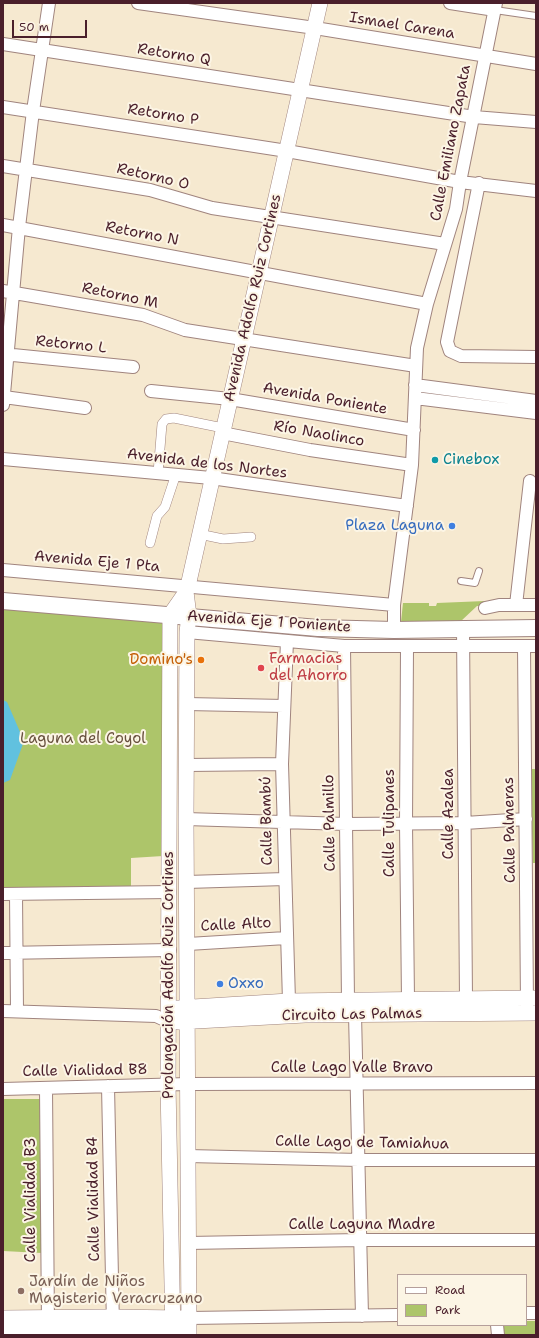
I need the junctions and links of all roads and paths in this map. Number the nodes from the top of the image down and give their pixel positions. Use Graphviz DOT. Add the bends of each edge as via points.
graph roads {
  1 [pos="49,3"];
  2 [pos="138,3"];
  3 [pos="320,3"];
  4 [pos="450,3"];
  5 [pos="495,6"];
  6 [pos="536,16"];
  7 [pos="315,28"];
  8 [pos="3,44"];
  9 [pos="42,50"];
  10 [pos="484,56"];
  11 [pos="536,64"];
  12 [pos="301,91"];
  13 [pos="3,107"];
  14 [pos="33,111"];
  15 [pos="474,117"];
  16 [pos="536,122"];
  17 [pos="287,151"];
  18 [pos="3,166"];
  19 [pos="26,169"];
  20 [pos="460,182"];
  21 [pos="479,183"];
  22 [pos="536,191"];
  23 [pos="272,217"];
  24 [pos="3,225"];
  25 [pos="19,227"];
  26 [pos="445,244"];
  27 [pos="260,273"];
  28 [pos="7,291"];
  29 [pos="427,304"];
  30 [pos="245,339"];
  31 [pos="5,354"];
  32 [pos="536,357"];
  33 [pos="416,366"];
  34 [pos="133,368"];
  35 [pos="415,385"];
  36 [pos="151,391"];
  37 [pos="3,394"];
  38 [pos="415,398"];
  39 [pos="230,399"];
  40 [pos="536,401"];
  41 [pos="3,405"];
  42 [pos="85,408"];
  43 [pos="536,413"];
  44 [pos="222,430"];
  45 [pos="414,430"];
  46 [pos="3,459"];
  47 [pos="412,465"];
  48 [pos="158,473"];
  49 [pos="176,474"];
  50 [pos="211,478"];
  51 [pos="530,480"];
  52 [pos="407,506"];
  53 [pos="199,534"];
  54 [pos="251,537"];
  55 [pos="150,543"];
  56 [pos="3,570"];
  57 [pos="478,570"];
  58 [pos="461,581"];
  59 [pos="187,589"];
  60 [pos="3,601"];
  61 [pos="394,605"];
  62 [pos="516,605"];
  63 [pos="536,605"];
  64 [pos="485,608"];
  65 [pos="170,615"];
  66 [pos="188,624"];
  67 [pos="536,628"];
  68 [pos="463,629"];
  69 [pos="394,630"];
  70 [pos="287,641"];
  71 [pos="344,646"];
  72 [pos="464,646"];
  73 [pos="524,646"];
  74 [pos="536,646"];
  75 [pos="408,647"];
  76 [pos="284,706"];
  77 [pos="187,708"];
  78 [pos="170,714"];
  79 [pos="282,764"];
  80 [pos="187,765"];
  81 [pos="530,765"];
  82 [pos="170,805"];
  83 [pos="186,812"];
  84 [pos="526,819"];
  85 [pos="284,822"];
  86 [pos="465,823"];
  87 [pos="346,824"];
  88 [pos="406,824"];
  89 [pos="285,879"];
  90 [pos="531,880"];
  91 [pos="187,882"];
  92 [pos="170,892"];
  93 [pos="3,894"];
  94 [pos="16,894"];
  95 [pos="286,938"];
  96 [pos="188,944"];
  97 [pos="170,950"];
  98 [pos="3,953"];
  99 [pos="17,953"];
  100 [pos="408,999"];
  101 [pos="466,999"];
  102 [pos="348,1000"];
  103 [pos="289,1001"];
  104 [pos="532,1006"];
  105 [pos="188,1007"];
  106 [pos="17,1010"];
  107 [pos="3,1011"];
  108 [pos="355,1014"];
  109 [pos="165,1016"];
  110 [pos="188,1022"];
  111 [pos="536,1083"];
  112 [pos="188,1084"];
  113 [pos="357,1084"];
  114 [pos="168,1085"];
  115 [pos="108,1086"];
  116 [pos="3,1088"];
  117 [pos="46,1088"];
  118 [pos="188,1156"];
  119 [pos="359,1160"];
  120 [pos="536,1160"];
  121 [pos="360,1240"];
  122 [pos="536,1240"];
  123 [pos="188,1243"];
  124 [pos="397,1315"];
  125 [pos="362,1316"];
  126 [pos="113,1317"];
  127 [pos="3,1318"];
  128 [pos="173,1328"];
  129 [pos="189,1328"];
  130 [pos="48,1329"];
  131 [pos="3,1332"];
  132 [pos="113,1334"];
  1 -- 9 [label="street"];
  2 -- 7 [label="street, Ismael Carena"];
  3 -- 7 [label="street, Avenida Adolfo Ruiz Cortines"];
  4 -- 5 [label="street"];
  5 -- 6 [label="lane"];
  5 -- 10 [label="street, Calle Emiliano Zapata"];
  7 -- 10 [label="street, Ismael Carena"];
  7 -- 12 [label="street, Avenida Adolfo Ruiz Cortines"];
  8 -- 9 [label="street, Retorno Q"];
  9 -- 12 [label="street, Retorno Q"];
  9 -- 14 [label="street"];
  10 -- 11 [label="street, Ismael Carena"];
  10 -- 15 [label="street, Calle Emiliano Zapata"];
  12 -- 15 [label="street, Retorno Q"];
  12 -- 17 [label="street, Avenida Adolfo Ruiz Cortines"];
  13 -- 14 [label="street, Retorno P"];
  14 -- 17 [label="street, Retorno P"];
  14 -- 19 [label="street"];
  15 -- 16 [label="street, Retorno Q"];
  15 -- 20 [label="street, Calle Emiliano Zapata"];
  17 -- 20 [label="street, Retorno P"];
  17 -- 23 [label="street, Avenida Adolfo Ruiz Cortines"];
  18 -- 19 [label="street, Retorno O"];
  19 -- 23 [label="street, Retorno O" via="150,190 212,208"];
  19 -- 25 [label="street"];
  20 -- 21 [label="street, Retorno P"];
  20 -- 26 [label="street, Calle Emiliano Zapata" via="456,209"];
  21 -- 22 [label="street, Retorno P"];
  21 -- 32 [label="street" via="447,342 450,351 461,356"];
  23 -- 26 [label="street, Retorno O"];
  23 -- 27 [label="street, Avenida Adolfo Ruiz Cortines"];
  24 -- 25 [label="street, Retorno N"];
  25 -- 27 [label="street, Retorno N"];
  25 -- 28 [label="street"];
  26 -- 29 [label="street, Calle Emiliano Zapata"];
  27 -- 29 [label="street, Retorno N"];
  27 -- 30 [label="street, Avenida Adolfo Ruiz Cortines"];
  28 -- 30 [label="street, Retorno M" via="143,315 185,330"];
  28 -- 31 [label="street"];
  29 -- 33 [label="street, Calle Emiliano Zapata"];
  30 -- 33 [label="street, Retorno M"];
  30 -- 39 [label="street, Avenida Adolfo Ruiz Cortines"];
  31 -- 34 [label="street, Retorno L"];
  31 -- 37 [label="street"];
  33 -- 35 [label="street, Calle Emiliano Zapata"];
  35 -- 38 [label="street, Calle Emiliano Zapata"];
  35 -- 40 [label="street"];
  36 -- 39 [label="street"];
  37 -- 41 [label="street"];
  37 -- 42 [label="street"];
  38 -- 43 [label="street"];
  38 -- 45 [label="street, Calle Emiliano Zapata"];
  39 -- 44 [label="street, Avenida Adolfo Ruiz Cortines"];
  39 -- 45 [label="street, Avenida Poniente"];
  44 -- 47 [label="street, Río Naolinco" via="310,450"];
  44 -- 48 [label="street" via="174,418 166,419 162,424"];
  44 -- 50 [label="street, Avenida Adolfo Ruiz Cortines"];
  45 -- 47 [label="street, Calle Emiliano Zapata"];
  46 -- 48 [label="street, Avenida de los Nortes"];
  47 -- 52 [label="street, Calle Emiliano Zapata"];
  48 -- 49 [label="street, Avenida de los Nortes"];
  49 -- 50 [label="street, Avenida de los Nortes"];
  49 -- 55 [label="street" via="165,507 158,516"];
  50 -- 52 [label="street, Avenida de los Nortes"];
  50 -- 53 [label="street, Avenida Adolfo Ruiz Cortines"];
  51 -- 62 [label="street"];
  52 -- 61 [label="street, Calle Emiliano Zapata"];
  53 -- 54 [label="street" via="223,539"];
  53 -- 59 [label="street, Avenida Adolfo Ruiz Cortines"];
  56 -- 59 [label="street, Avenida Eje 1 Pta"];
  57 -- 58 [label="lane" via="475,583"];
  59 -- 61 [label="street, Avenida Eje 1 Pta"];
  59 -- 65 [label="street, Avenida Adolfo Ruiz Cortines"];
  59 -- 66 [label="street, Avenida Adolfo Ruiz Cortines"];
  60 -- 65 [label="main road, Avenida Eje 1 Poniente"];
  61 -- 69 [label="street, Calle Emiliano Zapata"];
  62 -- 63 [label="street"];
  62 -- 64 [label="street"];
  65 -- 66 [label="main road, Avenida Eje 1 Poniente"];
  65 -- 78 [label="street, Prolongación Adolfo Ruiz Cortines"];
  66 -- 69 [label="main road, Avenida Eje 1 Poniente"];
  66 -- 70 [label="street, Avenida Eje 1 Poniente"];
  66 -- 77 [label="street, Prolongación Adolfo Ruiz Cortines"];
  67 -- 68 [label="main road, Avenida Eje 1 Poniente"];
  68 -- 69 [label="main road, Avenida Eje 1 Poniente"];
  68 -- 72 [label="street, Calle Azalea"];
  70 -- 71 [label="street, Avenida Eje 1 Poniente"];
  70 -- 76 [label="street, Calle Bambú"];
  71 -- 75 [label="street, Avenida Eje 1 Poniente"];
  71 -- 87 [label="street, Calle Palmillo"];
  72 -- 73 [label="street, Avenida Eje 1 Poniente"];
  72 -- 75 [label="street, Avenida Eje 1 Poniente"];
  72 -- 86 [label="street, Calle Azalea"];
  73 -- 74 [label="street, Avenida Eje 1 Poniente"];
  73 -- 81 [label="street, Calle Palmeras"];
  75 -- 88 [label="street, Calle Tulipanes"];
  76 -- 77 [label="street"];
  76 -- 79 [label="street, Calle Bambú"];
  77 -- 78 [label="street"];
  77 -- 80 [label="street, Prolongación Adolfo Ruiz Cortines"];
  78 -- 82 [label="street, Prolongación Adolfo Ruiz Cortines"];
  79 -- 80 [label="street"];
  79 -- 85 [label="street, Calle Bambú"];
  80 -- 83 [label="street, Prolongación Adolfo Ruiz Cortines"];
  81 -- 84 [label="street, Calle Palmeras"];
  82 -- 83 [label="street"];
  82 -- 92 [label="street, Prolongación Adolfo Ruiz Cortines"];
  83 -- 85 [label="street"];
  83 -- 91 [label="street, Prolongación Adolfo Ruiz Cortines"];
  84 -- 86 [label="street"];
  84 -- 90 [label="street, Calle Palmeras"];
  85 -- 87 [label="street"];
  85 -- 89 [label="street, Calle Bambú"];
  86 -- 88 [label="street"];
  86 -- 101 [label="street, Calle Azalea"];
  87 -- 88 [label="street"];
  87 -- 102 [label="street, Calle Palmillo"];
  88 -- 100 [label="street, Calle Tulipanes"];
  89 -- 91 [label="street"];
  89 -- 95 [label="street, Calle Bambú"];
  90 -- 104 [label="street, Calle Palmeras"];
  91 -- 96 [label="street, Prolongación Adolfo Ruiz Cortines"];
  92 -- 94 [label="street"];
  92 -- 97 [label="street, Prolongación Adolfo Ruiz Cortines"];
  93 -- 94 [label="street"];
  94 -- 99 [label="street"];
  95 -- 96 [label="street, Calle Alto"];
  95 -- 103 [label="street, Calle Bambú"];
  96 -- 105 [label="street, Prolongación Adolfo Ruiz Cortines"];
  97 -- 99 [label="street"];
  97 -- 109 [label="street, Prolongación Adolfo Ruiz Cortines"];
  98 -- 99 [label="street"];
  99 -- 106 [label="street"];
  100 -- 101 [label="street, Circuito Las Palmas"];
  100 -- 102 [label="street, Circuito Las Palmas"];
  101 -- 104 [label="street, Circuito Las Palmas"];
  102 -- 103 [label="street, Circuito Las Palmas"];
  103 -- 105 [label="street, Circuito Las Palmas"];
  104 -- 108 [label="street, Circuito Las Palmas"];
  105 -- 109 [label="street, Circuito Las Palmas"];
  105 -- 110 [label="street, Prolongación Adolfo Ruiz Cortines"];
  106 -- 107 [label="street"];
  106 -- 109 [label="street"];
  108 -- 110 [label="street, Circuito Las Palmas"];
  108 -- 113 [label="street"];
  109 -- 110 [label="street, Circuito Las Palmas"];
  109 -- 114 [label="street, Prolongación Adolfo Ruiz Cortines"];
  110 -- 112 [label="street, Prolongación Adolfo Ruiz Cortines"];
  111 -- 113 [label="street, Calle Lago Valle Bravo"];
  112 -- 113 [label="street, Calle Lago Valle Bravo"];
  112 -- 114 [label="street, Calle Lago Valle Bravo"];
  112 -- 118 [label="street, Prolongación Adolfo Ruiz Cortines"];
  113 -- 119 [label="street"];
  114 -- 115 [label="street, Calle Vialidad B8"];
  114 -- 128 [label="street, Prolongación Adolfo Ruiz Cortines"];
  115 -- 117 [label="street, Calle Vialidad B8"];
  115 -- 126 [label="street, Calle Vialidad B4"];
  116 -- 117 [label="street, Calle Vialidad B8"];
  117 -- 130 [label="street, Calle Vialidad B3"];
  118 -- 119 [label="street, Calle Lago de Tamiahua"];
  118 -- 123 [label="street, Prolongación Adolfo Ruiz Cortines"];
  119 -- 120 [label="street, Calle Lago de Tamiahua"];
  119 -- 121 [label="street"];
  121 -- 122 [label="street, Calle Laguna Madre"];
  121 -- 123 [label="street, Calle Laguna Madre"];
  121 -- 125 [label="street"];
  123 -- 129 [label="street, Prolongación Adolfo Ruiz Cortines"];
  124 -- 125 [label="street"];
  125 -- 129 [label="street"];
  126 -- 128 [label="street"];
  126 -- 130 [label="street"];
  126 -- 132 [label="street, Calle Vialidad B4"];
  127 -- 130 [label="street"];
  128 -- 129 [label="street"];
  128 -- 132 [label="street"];
  130 -- 131 [label="street"];
  130 -- 132 [label="street"];
}
